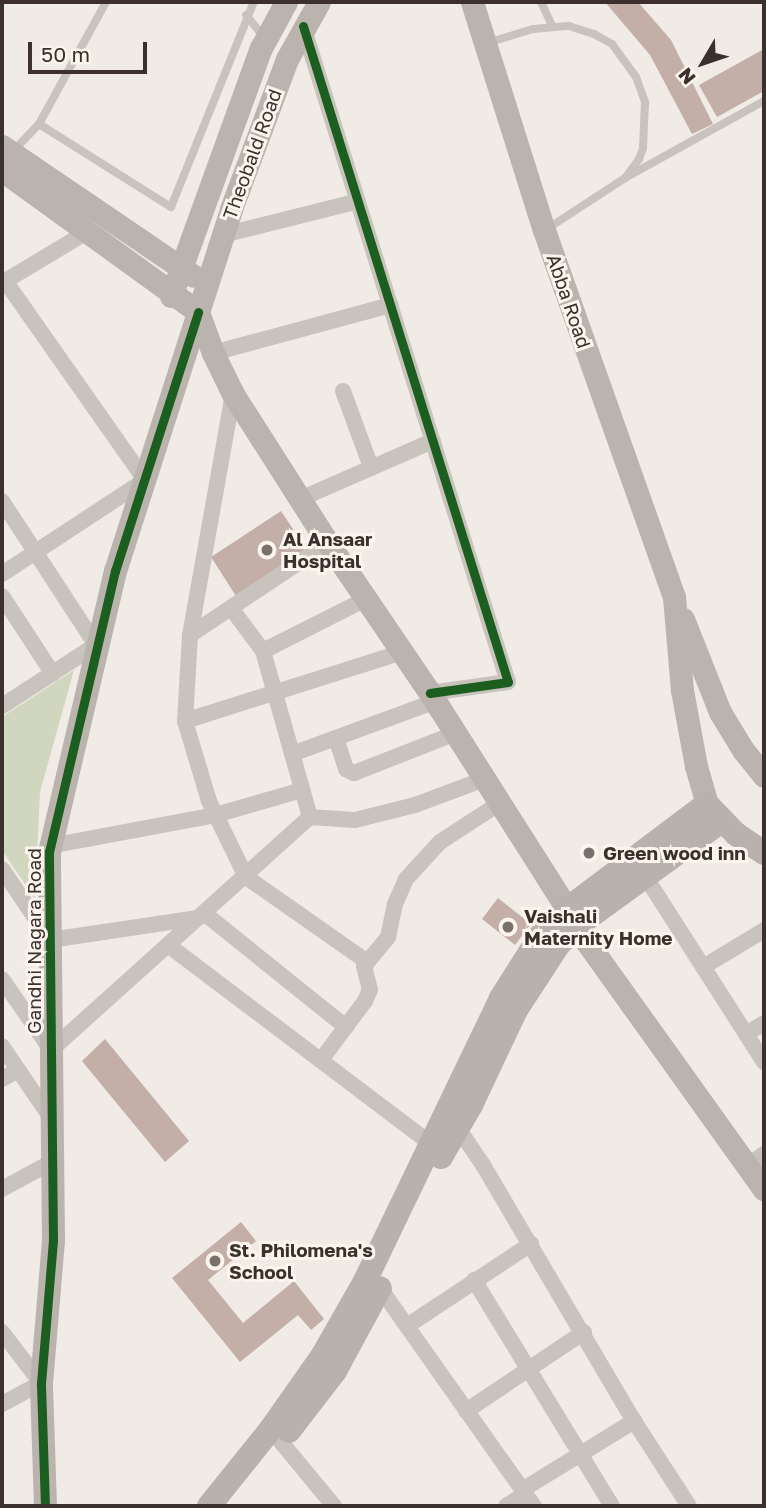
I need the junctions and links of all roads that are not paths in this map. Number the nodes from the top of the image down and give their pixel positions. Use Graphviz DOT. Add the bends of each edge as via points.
graph roads {
  1 [pos="106,2"];
  2 [pos="254,2"];
  3 [pos="286,2"];
  4 [pos="319,2"];
  5 [pos="472,2"];
  6 [pos="541,2"];
  7 [pos="246,15"];
  8 [pos="303,26"];
  9 [pos="552,26"];
  10 [pos="265,39"];
  11 [pos="484,44"];
  12 [pos="764,101"];
  13 [pos="39,124"];
  14 [pos="5,156"];
  15 [pos="625,178"];
  16 [pos="358,201"];
  17 [pos="544,230"];
  18 [pos="87,232"];
  19 [pos="222,235"];
  20 [pos="183,269"];
  21 [pos="3,282"];
  22 [pos="206,286"];
  23 [pos="171,296"];
  24 [pos="391,305"];
  25 [pos="198,312"];
  26 [pos="213,354"];
  27 [pos="343,391"];
  28 [pos="233,394"];
  29 [pos="433,441"];
  30 [pos="371,467"];
  31 [pos="145,480"];
  32 [pos="300,499"];
  33 [pos="2,500"];
  34 [pos="328,543"];
  35 [pos="36,552"];
  36 [pos="2,574"];
  37 [pos="2,596"];
  38 [pos="674,597"];
  39 [pos="366,599"];
  40 [pos="231,608"];
  41 [pos="190,635"];
  42 [pos="96,645"];
  43 [pos="264,651"];
  44 [pos="402,652"];
  45 [pos="52,674"];
  46 [pos="275,692"];
  47 [pos="433,697"];
  48 [pos="2,706"];
  49 [pos="185,720"];
  50 [pos="456,733"];
  51 [pos="336,738"];
  52 [pos="292,754"];
  53 [pos="764,776"];
  54 [pos="485,779"];
  55 [pos="302,790"];
  56 [pos="500,803"];
  57 [pos="715,812"];
  58 [pos="215,815"];
  59 [pos="310,817"];
  60 [pos="50,846"];
  61 [pos="764,853"];
  62 [pos="2,869"];
  63 [pos="645,876"];
  64 [pos="246,877"];
  65 [pos="201,916"];
  66 [pos="572,918"];
  67 [pos="764,930"];
  68 [pos="50,940"];
  69 [pos="168,945"];
  70 [pos="366,961"];
  71 [pos="703,967"];
  72 [pos="2,978"];
  73 [pos="764,1023"];
  74 [pos="346,1027"];
  75 [pos="747,1034"];
  76 [pos="2,1046"];
  77 [pos="51,1050"];
  78 [pos="321,1060"];
  79 [pos="764,1062"];
  80 [pos="18,1070"];
  81 [pos="2,1079"];
  82 [pos="52,1120"];
  83 [pos="458,1128"];
  84 [pos="437,1147"];
  85 [pos="756,1160"];
  86 [pos="52,1162"];
  87 [pos="2,1189"];
  88 [pos="764,1190"];
  89 [pos="531,1244"];
  90 [pos="474,1280"];
  91 [pos="380,1288"];
  92 [pos="407,1326"];
  93 [pos="2,1332"];
  94 [pos="584,1332"];
  95 [pos="528,1369"];
  96 [pos="41,1383"];
  97 [pos="2,1404"];
  98 [pos="466,1411"];
  99 [pos="634,1421"];
  100 [pos="281,1442"];
  101 [pos="582,1456"];
  102 [pos="527,1497"];
  103 [pos="684,1505"];
  104 [pos="45,1506"];
  105 [pos="209,1506"];
  106 [pos="230,1506"];
  107 [pos="334,1506"];
  108 [pos="506,1506"];
  109 [pos="612,1506"];
  1 -- 13 [label="lane"];
  2 -- 7 [label="lane"];
  3 -- 10 [label="main road, Theobald Road"];
  4 -- 8 [label="main road, Theobald Road"];
  5 -- 11 [label="main road, Abba Road"];
  6 -- 9 [label="lane"];
  7 -- 10 [label="lane"];
  7 -- 13 [label="lane" via="171,207"];
  8 -- 16 [label="street"];
  8 -- 19 [label="main road, Theobald Road"];
  9 -- 11 [label="lane"];
  9 -- 15 [label="lane" via="582,29 603,38 620,52 636,77 645,102 646,131 639,159"];
  10 -- 20 [label="main road, Theobald Road"];
  11 -- 17 [label="main road, Abba Road"];
  12 -- 15 [label="lane"];
  13 -- 14 [label="lane"];
  14 -- 18 [label="main road"];
  14 -- 20 [label="main road"];
  15 -- 17 [label="lane"];
  16 -- 19 [label="street"];
  16 -- 24 [label="street"];
  17 -- 38 [label="main road, Abba Road"];
  18 -- 21 [label="street"];
  18 -- 23 [label="main road"];
  19 -- 22 [label="main road, Theobald Road"];
  20 -- 22 [label="main road"];
  20 -- 23 [label="main road, Theobald Road"];
  21 -- 31 [label="street"];
  22 -- 25 [label="main road, Theobald Road"];
  23 -- 25 [label="main road"];
  24 -- 26 [label="street"];
  24 -- 29 [label="street"];
  25 -- 26 [label="main road"];
  25 -- 31 [label="main road, Gandhi Nagara Road"];
  26 -- 28 [label="main road"];
  27 -- 30 [label="street"];
  28 -- 32 [label="main road"];
  28 -- 41 [label="street"];
  29 -- 30 [label="street"];
  29 -- 47 [label="street" via="509,682"];
  30 -- 32 [label="street"];
  31 -- 35 [label="street"];
  31 -- 42 [label="main road, Gandhi Nagara Road"];
  32 -- 34 [label="main road"];
  33 -- 35 [label="street"];
  34 -- 39 [label="main road"];
  34 -- 40 [label="street"];
  35 -- 36 [label="street"];
  35 -- 42 [label="street"];
  37 -- 45 [label="street"];
  38 -- 53 [label="main road, Abba Road" via="720,712"];
  38 -- 57 [label="main road, Abba Road" via="682,690"];
  39 -- 43 [label="street"];
  39 -- 44 [label="main road"];
  40 -- 41 [label="street"];
  40 -- 43 [label="street"];
  41 -- 49 [label="street"];
  42 -- 45 [label="street"];
  42 -- 60 [label="main road, Gandhi Nagara Road"];
  43 -- 46 [label="street"];
  44 -- 46 [label="street"];
  44 -- 47 [label="main road"];
  45 -- 48 [label="street"];
  46 -- 49 [label="street"];
  46 -- 52 [label="street"];
  47 -- 50 [label="main road"];
  47 -- 51 [label="street"];
  49 -- 58 [label="street"];
  50 -- 51 [label="street" via="354,773 346,769"];
  50 -- 54 [label="main road"];
  51 -- 52 [label="street"];
  52 -- 55 [label="street"];
  54 -- 56 [label="main road"];
  54 -- 59 [label="street" via="415,805 355,820"];
  55 -- 58 [label="street"];
  55 -- 59 [label="street"];
  56 -- 66 [label="main road"];
  56 -- 70 [label="street" via="460,827 418,864 395,904 388,937"];
  57 -- 61 [label="main road"];
  57 -- 63 [label="main road"];
  57 -- 66 [label="main road"];
  58 -- 60 [label="street"];
  58 -- 64 [label="street"];
  59 -- 64 [label="street"];
  60 -- 68 [label="main road, Gandhi Nagara Road"];
  62 -- 68 [label="street"];
  63 -- 66 [label="main road"];
  63 -- 71 [label="street"];
  64 -- 65 [label="street"];
  64 -- 70 [label="street"];
  65 -- 68 [label="street"];
  65 -- 69 [label="street"];
  65 -- 74 [label="street"];
  66 -- 83 [label="main road" via="516,1010"];
  66 -- 84 [label="main road" via="541,935 501,998"];
  66 -- 85 [label="main road"];
  67 -- 71 [label="street"];
  68 -- 77 [label="main road, Gandhi Nagara Road"];
  69 -- 77 [label="street"];
  69 -- 78 [label="street"];
  70 -- 74 [label="street" via="370,990"];
  71 -- 75 [label="street"];
  72 -- 77 [label="street"];
  73 -- 75 [label="street"];
  74 -- 78 [label="street"];
  75 -- 79 [label="street"];
  76 -- 80 [label="street"];
  77 -- 82 [label="main road, Gandhi Nagara Road"];
  78 -- 84 [label="street"];
  80 -- 81 [label="street"];
  80 -- 82 [label="street"];
  82 -- 86 [label="main road, Gandhi Nagara Road"];
  83 -- 84 [label="main road"];
  83 -- 89 [label="street"];
  84 -- 91 [label="main road"];
  84 -- 105 [label="main road" via="323,1354"];
  85 -- 88 [label="main road"];
  86 -- 87 [label="street"];
  86 -- 96 [label="main road, Gandhi Nagara Road" via="53,1241"];
  89 -- 90 [label="street"];
  89 -- 94 [label="street"];
  90 -- 92 [label="street"];
  90 -- 95 [label="street"];
  91 -- 92 [label="street"];
  91 -- 100 [label="main road" via="335,1371"];
  92 -- 98 [label="street"];
  93 -- 96 [label="street"];
  94 -- 95 [label="street"];
  94 -- 99 [label="street"];
  95 -- 98 [label="street"];
  95 -- 101 [label="street"];
  96 -- 97 [label="street"];
  96 -- 104 [label="main road, Gandhi Nagara Road"];
  98 -- 102 [label="street"];
  99 -- 101 [label="street"];
  99 -- 103 [label="street"];
  100 -- 106 [label="main road"];
  100 -- 107 [label="street"];
  101 -- 102 [label="street"];
  101 -- 109 [label="street"];
  102 -- 108 [label="street"];
}
